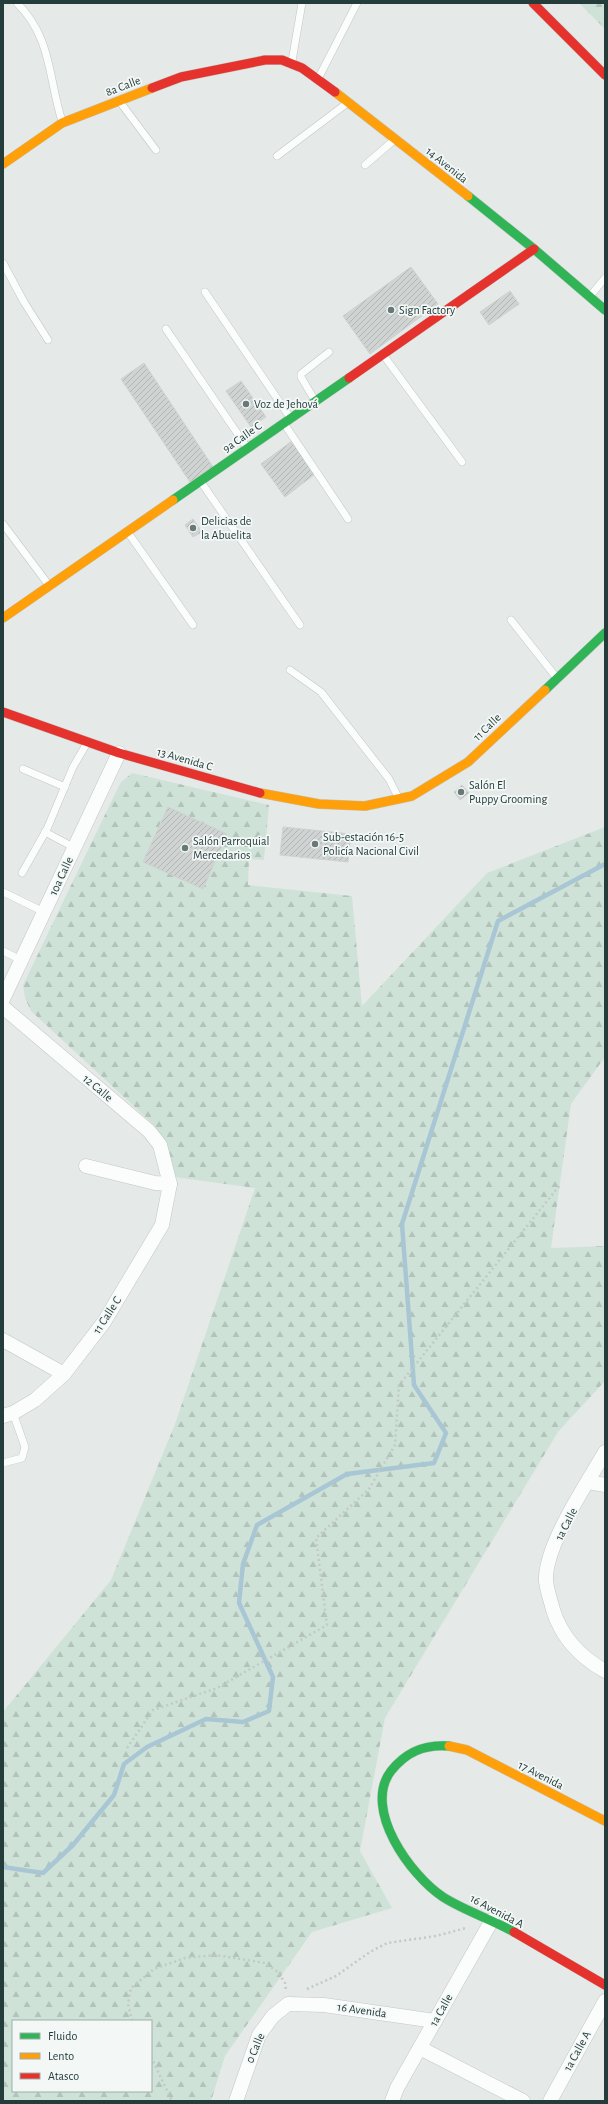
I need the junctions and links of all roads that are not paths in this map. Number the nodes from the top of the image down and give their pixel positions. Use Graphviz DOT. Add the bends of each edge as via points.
graph roads {
  1 [pos="16,3"];
  2 [pos="302,3"];
  3 [pos="357,3"];
  4 [pos="533,3"];
  5 [pos="265,60"];
  6 [pos="291,63"];
  7 [pos="605,75"];
  8 [pos="318,79"];
  9 [pos="119,101"];
  10 [pos="348,102"];
  11 [pos="62,123"];
  12 [pos="396,139"];
  13 [pos="156,150"];
  14 [pos="277,156"];
  15 [pos="3,164"];
  16 [pos="365,165"];
  17 [pos="534,249"];
  18 [pos="3,263"];
  19 [pos="605,278"];
  20 [pos="205,292"];
  21 [pos="590,297"];
  22 [pos="605,310"];
  23 [pos="166,329"];
  24 [pos="48,340"];
  25 [pos="329,352"];
  26 [pos="382,354"];
  27 [pos="315,401"];
  28 [pos="287,421"];
  29 [pos="248,448"];
  30 [pos="462,462"];
  31 [pos="201,481"];
  32 [pos="348,519"];
  33 [pos="3,524"];
  34 [pos="128,531"];
  35 [pos="49,586"];
  36 [pos="3,618"];
  37 [pos="511,620"];
  38 [pos="193,625"];
  39 [pos="300,625"];
  40 [pos="605,633"];
  41 [pos="290,670"];
  42 [pos="556,677"];
  43 [pos="3,712"];
  44 [pos="88,742"];
  45 [pos="119,753"];
  46 [pos="23,769"];
  47 [pos="65,787"];
  48 [pos="398,799"];
  49 [pos="365,806"];
  50 [pos="45,832"];
  51 [pos="74,848"];
  52 [pos="22,873"];
  53 [pos="3,892"];
  54 [pos="44,912"];
  55 [pos="3,951"];
  56 [pos="21,960"];
  57 [pos="3,999"];
  58 [pos="3,1007"];
  59 [pos="86,1166"];
  60 [pos="170,1184"];
  61 [pos="3,1340"];
  62 [pos="64,1374"];
  63 [pos="8,1414"];
  64 [pos="605,1452"];
  65 [pos="3,1463"];
  66 [pos="588,1482"];
  67 [pos="605,1485"];
  68 [pos="605,1671"];
  69 [pos="605,1821"];
  70 [pos="393,1840"];
  71 [pos="492,1920"];
  72 [pos="605,1986"];
  73 [pos="605,2001"];
  74 [pos="288,2004"];
  75 [pos="435,2021"];
  76 [pos="420,2048"];
  77 [pos="236,2101"];
  78 [pos="392,2101"];
  79 [pos="523,2101"];
  80 [pos="550,2101"];
  1 -- 11 [label="lane" via="30,16 38,32 46,53"];
  2 -- 6 [label="lane"];
  3 -- 8 [label="lane"];
  4 -- 7 [label="street"];
  5 -- 6 [label="street, 14 Avenida"];
  5 -- 9 [label="street, 8a Calle" via="180,77"];
  6 -- 8 [label="street, 14 Avenida"];
  8 -- 10 [label="street, 14 Avenida"];
  9 -- 11 [label="street, 8a Calle"];
  9 -- 13 [label="lane"];
  10 -- 12 [label="street, 14 Avenida"];
  10 -- 14 [label="lane"];
  11 -- 15 [label="street, 8a Calle"];
  12 -- 16 [label="lane"];
  12 -- 17 [label="street, 14 Avenida"];
  17 -- 21 [label="street, 14 Avenida"];
  17 -- 26 [label="street, 9a Calle C"];
  18 -- 24 [label="lane"];
  19 -- 21 [label="lane"];
  20 -- 28 [label="lane"];
  21 -- 22 [label="street, 14 Avenida"];
  23 -- 29 [label="lane"];
  25 -- 27 [label="lane" via="301,374"];
  26 -- 27 [label="street, 9a Calle C"];
  26 -- 30 [label="lane"];
  27 -- 28 [label="street, 9a Calle C"];
  28 -- 29 [label="street, 9a Calle C"];
  28 -- 32 [label="lane"];
  29 -- 31 [label="street, 9a Calle C"];
  31 -- 34 [label="street, 9a Calle C"];
  31 -- 39 [label="lane"];
  33 -- 35 [label="lane"];
  34 -- 35 [label="street, 9a Calle C"];
  34 -- 38 [label="lane"];
  35 -- 36 [label="street, 9a Calle C"];
  37 -- 42 [label="lane"];
  40 -- 42 [label="street, 11 Calle"];
  41 -- 48 [label="lane" via="321,692 389,779"];
  42 -- 48 [label="street, 11 Calle" via="468,762 412,796"];
  43 -- 44 [label="street, 13 Avenida C"];
  44 -- 45 [label="street, 13 Avenida C"];
  44 -- 47 [label="lane"];
  45 -- 49 [label="street, 13 Avenida C" via="260,793 319,804"];
  45 -- 51 [label="street, 10a Calle"];
  46 -- 47 [label="lane"];
  47 -- 50 [label="lane"];
  48 -- 49 [label="street, 11 Calle"];
  50 -- 51 [label="lane"];
  50 -- 52 [label="lane"];
  51 -- 54 [label="street, 10a Calle"];
  53 -- 54 [label="lane"];
  54 -- 56 [label="street, 10a Calle"];
  55 -- 56 [label="lane"];
  56 -- 57 [label="street, 10a Calle"];
  58 -- 60 [label="street, 12 Calle" via="149,1131 160,1145"];
  59 -- 60 [label="street" via="155,1183"];
  60 -- 62 [label="street, 11 Calle C" via="162,1225 104,1322"];
  61 -- 62 [label="street"];
  62 -- 63 [label="street, 11 Calle C" via="35,1400"];
  63 -- 65 [label="lane" via="25,1448 22,1458"];
  64 -- 66 [label="street, 1a Calle"];
  66 -- 67 [label="street"];
  66 -- 68 [label="street, 1a Calle" via="566,1520 551,1554 546,1580 558,1625 573,1647 592,1664"];
  69 -- 70 [label="street, 17 Avenida" via="467,1750 449,1745 431,1745 415,1749 403,1757 384,1782 382,1809"];
  70 -- 71 [label="street, 16 Avenida A" via="411,1866 442,1896"];
  71 -- 72 [label="street, 16 Avenida A"];
  71 -- 75 [label="street, 1a Calle"];
  73 -- 80 [label="street, 1a Calle A"];
  74 -- 75 [label="street, 16 Avenida" via="324,2005"];
  74 -- 77 [label="street, 0 Calle" via="273,2016 259,2035"];
  75 -- 76 [label="street, 1a Calle"];
  76 -- 78 [label="street, 1a Calle"];
  76 -- 79 [label="street"];
}
